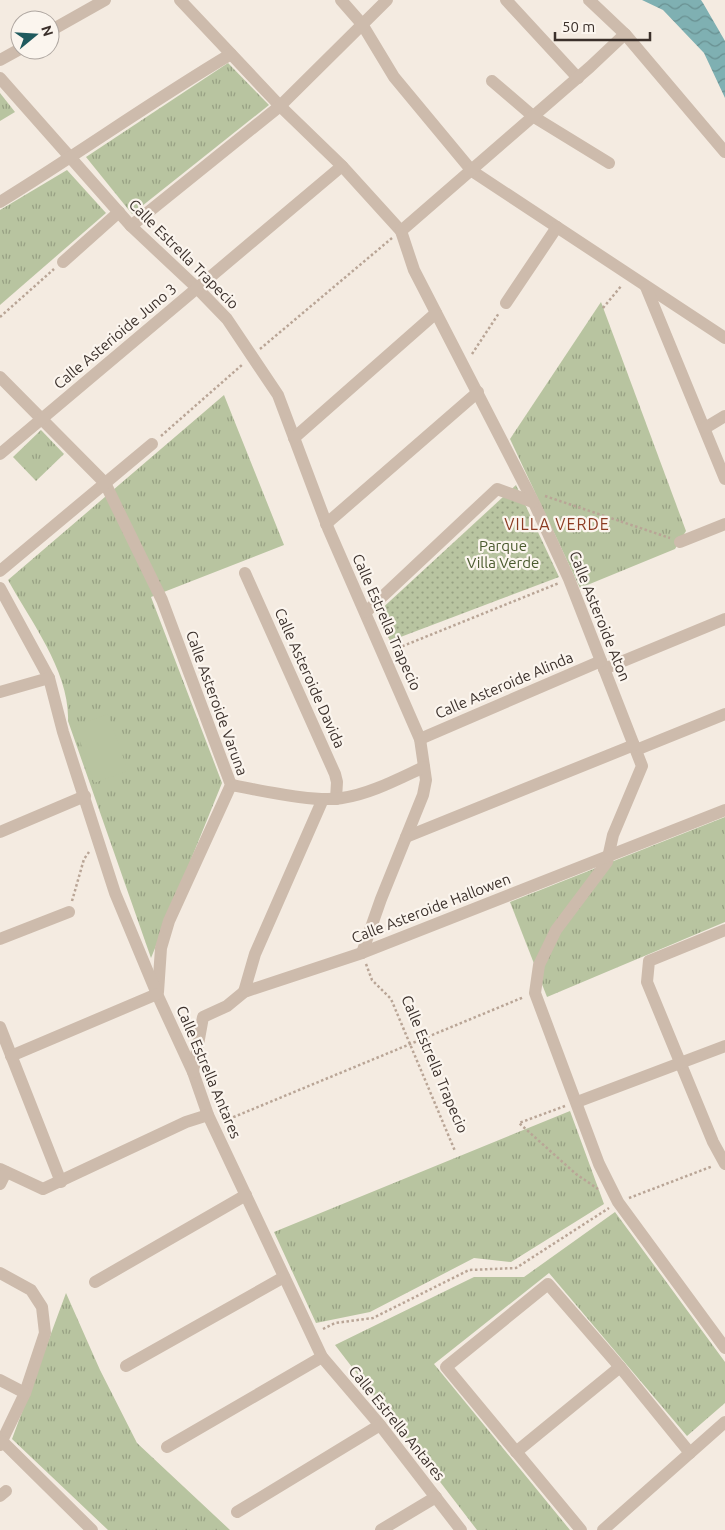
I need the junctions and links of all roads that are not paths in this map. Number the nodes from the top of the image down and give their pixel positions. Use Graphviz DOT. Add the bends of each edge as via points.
graph roads {
  1 [pos="105,0"];
  2 [pos="180,0"];
  3 [pos="341,0"];
  4 [pos="387,0"];
  5 [pos="506,0"];
  6 [pos="590,0"];
  7 [pos="362,24"];
  8 [pos="60,26"];
  9 [pos="625,34"];
  10 [pos="231,54"];
  11 [pos="0,78"];
  12 [pos="578,78"];
  13 [pos="492,81"];
  14 [pos="280,106"];
  15 [pos="534,117"];
  16 [pos="725,152"];
  17 [pos="71,158"];
  18 [pos="609,164"];
  19 [pos="342,166"];
  20 [pos="472,171"];
  21 [pos="0,202"];
  22 [pos="119,212"];
  23 [pos="131,226"];
  24 [pos="557,227"];
  25 [pos="401,231"];
  26 [pos="63,262"];
  27 [pos="646,287"];
  28 [pos="197,288"];
  29 [pos="506,304"];
  30 [pos="436,313"];
  31 [pos="725,338"];
  32 [pos="0,377"];
  33 [pos="478,392"];
  34 [pos="725,416"];
  35 [pos="41,420"];
  36 [pos="706,428"];
  37 [pos="294,438"];
  38 [pos="152,444"];
  39 [pos="0,454"];
  40 [pos="725,479"];
  41 [pos="105,483"];
  42 [pos="534,502"];
  43 [pos="326,524"];
  44 [pos="725,524"];
  45 [pos="680,542"];
  46 [pos="0,571"];
  47 [pos="245,573"];
  48 [pos="0,588"];
  49 [pos="366,612"];
  50 [pos="725,619"];
  51 [pos="603,665"];
  52 [pos="49,678"];
  53 [pos="0,692"];
  54 [pos="725,714"];
  55 [pos="420,739"];
  56 [pos="635,748"];
  57 [pos="424,767"];
  58 [pos="231,785"];
  59 [pos="85,796"];
  60 [pos="323,799"];
  61 [pos="336,799"];
  62 [pos="725,810"];
  63 [pos="0,832"];
  64 [pos="406,837"];
  65 [pos="608,857"];
  66 [pos="69,912"];
  67 [pos="725,930"];
  68 [pos="0,940"];
  69 [pos="362,953"];
  70 [pos="244,992"];
  71 [pos="158,994"];
  72 [pos="0,1028"];
  73 [pos="725,1046"];
  74 [pos="11,1056"];
  75 [pos="682,1063"];
  76 [pos="193,1072"];
  77 [pos="577,1102"];
  78 [pos="211,1120"];
  79 [pos="725,1163"];
  80 [pos="3,1171"];
  81 [pos="61,1182"];
  82 [pos="0,1184"];
  83 [pos="246,1195"];
  84 [pos="0,1273"];
  85 [pos="284,1277"];
  86 [pos="95,1282"];
  87 [pos="725,1348"];
  88 [pos="322,1357"];
  89 [pos="126,1366"];
  90 [pos="620,1367"];
  91 [pos="0,1380"];
  92 [pos="25,1393"];
  93 [pos="725,1422"];
  94 [pos="380,1425"];
  95 [pos="1,1443"];
  96 [pos="167,1447"];
  97 [pos="516,1452"];
  98 [pos="690,1453"];
  99 [pos="436,1497"];
  100 [pos="237,1512"];
  101 [pos="92,1530"];
  102 [pos="381,1530"];
  103 [pos="461,1530"];
  104 [pos="581,1530"];
  105 [pos="603,1530"];
  1 -- 8 [label="street"];
  2 -- 10 [label="street"];
  3 -- 7 [label="street"];
  4 -- 7 [label="street"];
  5 -- 12 [label="street"];
  6 -- 9 [label="street"];
  7 -- 14 [label="street"];
  7 -- 20 [label="street" via="394,77"];
  9 -- 12 [label="street"];
  9 -- 16 [label="street"];
  10 -- 14 [label="street"];
  10 -- 17 [label="street" via="156,99"];
  11 -- 17 [label="street, Calle Estrella Trapecio"];
  12 -- 15 [label="street"];
  13 -- 15 [label="street"];
  14 -- 19 [label="street"];
  14 -- 23 [label="street"];
  15 -- 18 [label="street"];
  15 -- 20 [label="street"];
  17 -- 21 [label="street"];
  17 -- 22 [label="street, Calle Estrella Trapecio"];
  19 -- 25 [label="street"];
  19 -- 28 [label="street, Calle Asterioide Juno 3"];
  20 -- 24 [label="street"];
  20 -- 25 [label="street"];
  22 -- 23 [label="street, Calle Estrella Trapecio"];
  22 -- 26 [label="street"];
  23 -- 28 [label="street, Calle Estrella Trapecio"];
  24 -- 27 [label="street"];
  24 -- 29 [label="street"];
  25 -- 30 [label="street, Calle Asteroide Aton" via="414,270"];
  27 -- 31 [label="street"];
  27 -- 36 [label="street"];
  28 -- 35 [label="street, Calle Asterioide Juno 3"];
  28 -- 37 [label="street, Calle Estrella Trapecio" via="236,331 278,395"];
  30 -- 33 [label="street, Calle Asteroide Aton"];
  30 -- 37 [label="street"];
  32 -- 35 [label="street, Calle Asteroide Varuna"];
  33 -- 42 [label="street, Calle Asteroide Aton"];
  33 -- 43 [label="street"];
  34 -- 36 [label="street"];
  35 -- 39 [label="street, Calle Asterioide Juno 3"];
  35 -- 41 [label="street, Calle Asteroide Varuna"];
  36 -- 40 [label="street"];
  37 -- 43 [label="street, Calle Estrella Trapecio"];
  38 -- 41 [label="street"];
  41 -- 46 [label="street"];
  41 -- 58 [label="street, Calle Asteroide Varuna" via="162,600"];
  42 -- 49 [label="street" via="497,489"];
  42 -- 51 [label="street, Calle Asteroide Aton"];
  43 -- 49 [label="street, Calle Estrella Trapecio"];
  44 -- 45 [label="street"];
  47 -- 61 [label="street, Calle Asteroide Davida" via="335,774"];
  48 -- 52 [label="street, Calle Estrella Antares"];
  49 -- 55 [label="street, Calle Estrella Trapecio"];
  50 -- 51 [label="street, Calle Asteroide Alinda"];
  51 -- 55 [label="street, Calle Asteroide Alinda"];
  51 -- 56 [label="street, Calle Asteroide Aton"];
  52 -- 53 [label="street"];
  52 -- 59 [label="street, Calle Estrella Antares"];
  54 -- 56 [label="street"];
  55 -- 57 [label="street, Calle Estrella Trapecio"];
  56 -- 64 [label="street"];
  56 -- 65 [label="street, Calle Asteroide Aton" via="642,766 613,835"];
  57 -- 61 [label="street" via="385,785"];
  57 -- 64 [label="street, Calle Estrella Trapecio" via="423,795"];
  58 -- 60 [label="street"];
  58 -- 71 [label="street, Calle Asteroide Varuna" via="169,921 161,948"];
  59 -- 63 [label="street"];
  59 -- 71 [label="street, Calle Estrella Antares" via="115,893"];
  60 -- 61 [label="street"];
  60 -- 70 [label="street" via="255,954"];
  62 -- 65 [label="street, Calle Asteroide Hallowen"];
  64 -- 69 [label="street, Calle Estrella Trapecio"];
  65 -- 69 [label="street, Calle Asteroide Hallowen"];
  65 -- 77 [label="street, Calle Asteroide Aton" via="599,874 556,930 539,965 534,992"];
  66 -- 68 [label="street"];
  67 -- 75 [label="street" via="649,961 647,982"];
  69 -- 70 [label="street, Calle Asteroide Hallowen"];
  70 -- 76 [label="street, Calle Asteroide Hallowen" via="227,1006 203,1017"];
  71 -- 74 [label="street"];
  71 -- 76 [label="street, Calle Estrella Antares"];
  72 -- 74 [label="street"];
  73 -- 75 [label="street"];
  74 -- 81 [label="street"];
  75 -- 77 [label="street"];
  75 -- 79 [label="street"];
  76 -- 78 [label="street, Calle Estrella Antares"];
  77 -- 87 [label="street" via="599,1164 618,1202"];
  78 -- 81 [label="street" via="186,1122"];
  78 -- 83 [label="street, Calle Estrella Antares"];
  80 -- 81 [label="street" via="43,1189"];
  80 -- 82 [label="street"];
  83 -- 85 [label="street, Calle Estrella Antares"];
  83 -- 86 [label="street"];
  84 -- 92 [label="street" via="31,1290 42,1307 45,1333"];
  85 -- 88 [label="street, Calle Estrella Antares"];
  85 -- 89 [label="street"];
  88 -- 94 [label="street, Calle Estrella Antares"];
  88 -- 96 [label="street"];
  90 -- 97 [label="street"];
  90 -- 97 [label="street" via="548,1284 446,1367"];
  90 -- 98 [label="street"];
  91 -- 92 [label="street"];
  92 -- 95 [label="street"];
  93 -- 98 [label="street"];
  94 -- 99 [label="street, Calle Estrella Antares"];
  94 -- 100 [label="street"];
  95 -- 101 [label="street"];
  97 -- 104 [label="street"];
  98 -- 105 [label="street"];
  99 -- 102 [label="street"];
  99 -- 103 [label="street, Calle Estrella Antares"];
}
